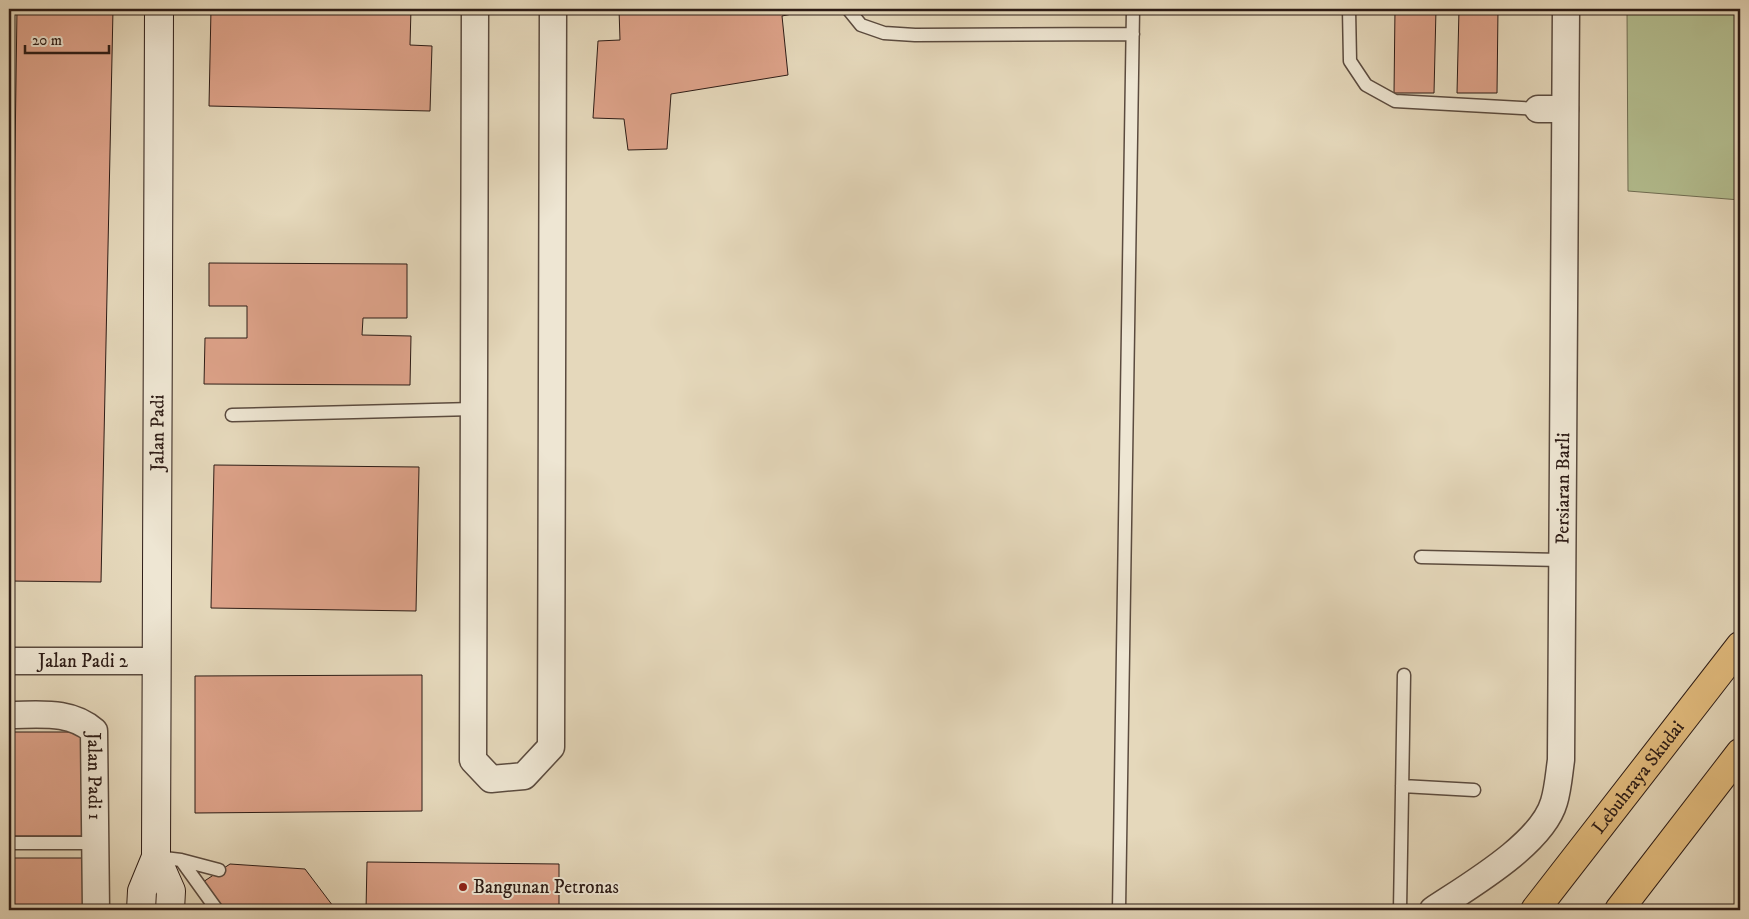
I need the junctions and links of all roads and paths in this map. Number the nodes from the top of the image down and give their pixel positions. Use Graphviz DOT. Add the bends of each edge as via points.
graph roads {
  1 [pos="158,9"];
  2 [pos="475,9"];
  3 [pos="553,9"];
  4 [pos="848,9"];
  5 [pos="1133,9"];
  6 [pos="1349,9"];
  7 [pos="1566,9"];
  8 [pos="1133,34"];
  9 [pos="1538,109"];
  10 [pos="1565,109"];
  11 [pos="473,409"];
  12 [pos="232,416"];
  13 [pos="1421,557"];
  14 [pos="1562,560"];
  15 [pos="1740,646"];
  16 [pos="156,661"];
  17 [pos="9,662"];
  18 [pos="1404,675"];
  19 [pos="9,715"];
  20 [pos="1740,753"];
  21 [pos="1402,786"];
  22 [pos="1474,790"];
  23 [pos="9,843"];
  24 [pos="96,843"];
  25 [pos="169,859"];
  26 [pos="220,870"];
  27 [pos="96,910"];
  28 [pos="141,910"];
  29 [pos="170,910"];
  30 [pos="216,910"];
  31 [pos="1119,910"];
  32 [pos="1400,910"];
  33 [pos="1433,910"];
  34 [pos="1535,910"];
  35 [pos="1619,910"];
  1 -- 16 [label="street, Jalan Padi"];
  2 -- 11 [label="street"];
  3 -- 11 [label="street" via="551,747 524,776 491,779 473,760"];
  4 -- 8 [label="lane" via="861,25 884,33"];
  5 -- 8 [label="lane"];
  6 -- 9 [label="lane" via="1350,61 1366,85 1395,101"];
  7 -- 10 [label="street, Persiaran Barli"];
  8 -- 31 [label="lane"];
  9 -- 10 [label="street"];
  10 -- 14 [label="street, Persiaran Barli"];
  11 -- 12 [label="lane"];
  13 -- 14 [label="lane"];
  14 -- 33 [label="street, Persiaran Barli" via="1561,760 1554,803 1536,834 1493,870"];
  15 -- 34 [label="highway, Lebuhraya Skudai"];
  16 -- 17 [label="street, Jalan Padi 2"];
  16 -- 25 [label="street, Jalan Padi"];
  18 -- 21 [label="lane"];
  19 -- 24 [label="street, Jalan Padi 1" via="65,715 83,722 94,731"];
  20 -- 35 [label="highway"];
  21 -- 22 [label="lane"];
  21 -- 32 [label="lane"];
  23 -- 24 [label="lane"];
  24 -- 27 [label="street, Jalan Padi 1"];
  25 -- 26 [label="lane"];
  25 -- 28 [label="street, Jalan Padi" via="142,891"];
  25 -- 29 [label="street, Jalan Padi"];
  25 -- 30 [label="lane"];
}
